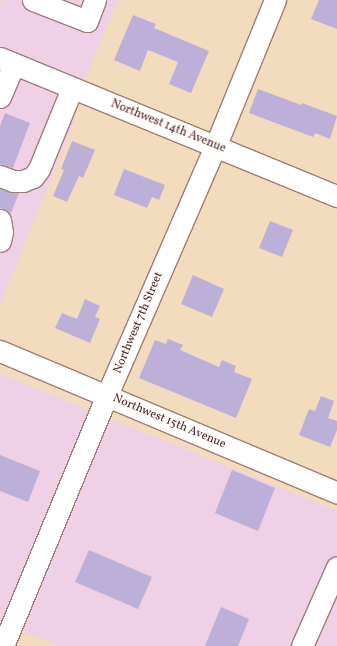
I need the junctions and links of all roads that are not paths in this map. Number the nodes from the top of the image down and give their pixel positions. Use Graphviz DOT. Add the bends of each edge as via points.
graph roads {
  1 [pos="33,0"];
  2 [pos="96,0"];
  3 [pos="275,0"];
  4 [pos="7,61"];
  5 [pos="72,88"];
  6 [pos="0,97"];
  7 [pos="215,147"];
  8 [pos="0,176"];
  9 [pos="337,196"];
  10 [pos="0,220"];
  11 [pos="0,241"];
  12 [pos="0,352"];
  13 [pos="107,395"];
  14 [pos="337,493"];
  15 [pos="337,567"];
  16 [pos="3,646"];
  17 [pos="302,646"];
  1 -- 2 [label="street" via="87,20"];
  3 -- 7 [label="street, Northwest 7th Street"];
  4 -- 5 [label="street, Northwest 14th Avenue"];
  4 -- 6 [label="street"];
  5 -- 7 [label="street, Northwest 14th Avenue"];
  5 -- 8 [label="street" via="33,178 18,181"];
  7 -- 9 [label="street, Northwest 14th Avenue"];
  7 -- 13 [label="street, Northwest 7th Street"];
  10 -- 11 [label="street"];
  12 -- 13 [label="street, Northwest 15th Avenue"];
  13 -- 14 [label="street, Northwest 15th Avenue"];
  13 -- 16 [label="street, Northwest 7th Street"];
  15 -- 17 [label="street"];
}
